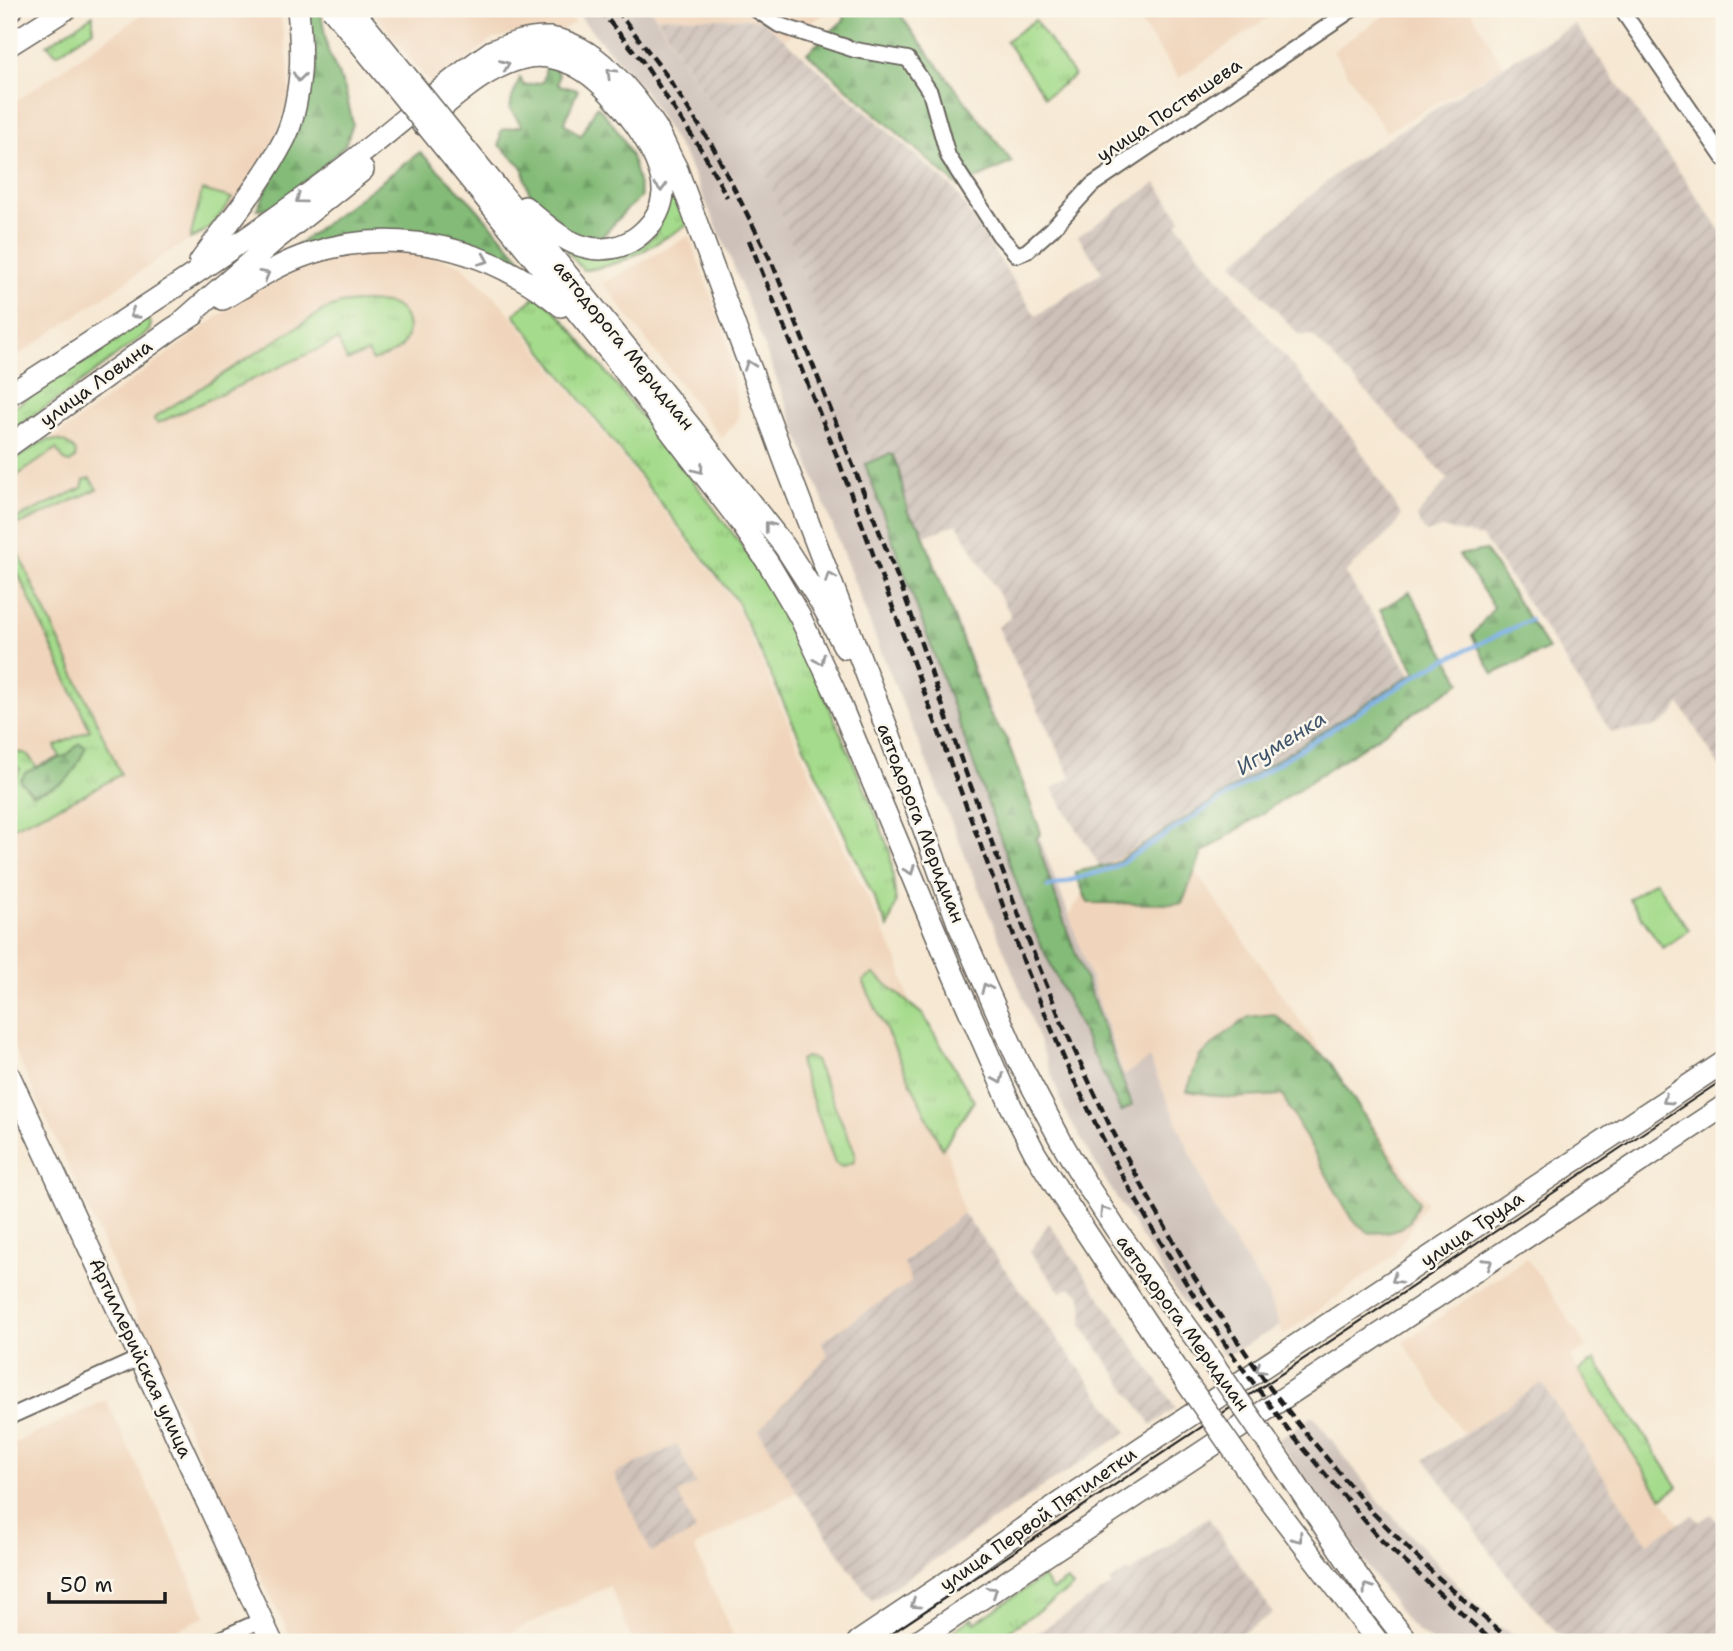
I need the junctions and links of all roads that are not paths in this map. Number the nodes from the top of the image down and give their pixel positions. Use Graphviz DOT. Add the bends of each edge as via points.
graph roads {
  1 [pos="66,9"];
  2 [pos="298,9"];
  3 [pos="332,9"];
  4 [pos="352,9"];
  5 [pos="755,9"];
  6 [pos="1353,9"];
  7 [pos="1621,9"];
  8 [pos="9,45"];
  9 [pos="462,157"];
  10 [pos="1724,159"];
  11 [pos="191,276"];
  12 [pos="159,298"];
  13 [pos="178,325"];
  14 [pos="613,356"];
  15 [pos="9,395"];
  16 [pos="9,446"];
  17 [pos="889,733"];
  18 [pos="1724,1062"];
  19 [pos="9,1075"];
  20 [pos="1724,1106"];
  21 [pos="140,1358"];
  22 [pos="1219,1397"];
  23 [pos="9,1417"];
  24 [pos="1239,1428"];
  25 [pos="262,1620"];
  26 [pos="213,1642"];
  27 [pos="272,1642"];
  28 [pos="858,1642"];
  29 [pos="916,1642"];
  30 [pos="1378,1642"];
  31 [pos="1408,1642"];
  1 -- 8 [label="main road"];
  2 -- 11 [label="main road, one-way" via="300,74 284,140 249,198"];
  3 -- 9 [label="main road, автодорога Меридиан, bridge"];
  4 -- 9 [label="main road, автодорога Меридиан, bridge"];
  5 -- 6 [label="street, улица Постышева" via="779,25 855,50 908,59 930,92 948,156 1017,256 1052,229 1092,186"];
  7 -- 10 [label="street"];
  13 -- 9 [label="main road, one-way" via="275,240 487,72 522,58 549,56 584,71 604,88 649,143 663,192 658,212 635,240 617,248 593,249 558,235"];
  9 -- 14 [label="main road, автодорога Меридиан"];
  17 -- 9 [label="main road, автодорога Меридиан, one-way" via="821,603 785,547 682,416"];
  11 -- 12 [label="main road"];
  17 -- 11 [label="main road, one-way" via="676,167 657,129 594,56 549,38 521,40 492,51 339,172"];
  12 -- 13 [label="main road"];
  12 -- 15 [label="main road, one-way"];
  13 -- 14 [label="main road, one-way" via="307,255 371,241 409,242 460,251 547,293"];
  13 -- 16 [label="main road, улица Ловина"];
  14 -- 30 [label="main road, автодорога Меридиан, one-way, bridge" via="741,523 800,617 1035,1153 1257,1484"];
  31 -- 17 [label="main road, автодорога Меридиан, one-way, bridge" via="1100,1205 1061,1141 1018,1060 958,923"];
  18 -- 22 [label="main road, улица Труда, one-way"];
  19 -- 21 [label="main road, Артиллерийская улица"];
  24 -- 20 [label="main road, улица Труда, one-way"];
  21 -- 23 [label="street"];
  21 -- 25 [label="main road, Артиллерийская улица"];
  22 -- 28 [label="main road, улица Первой Пятилетки, one-way"];
  29 -- 24 [label="main road, улица Первой Пятилетки, one-way"];
  25 -- 26 [label="street"];
  25 -- 27 [label="main road, Артиллерийская улица"];
}
